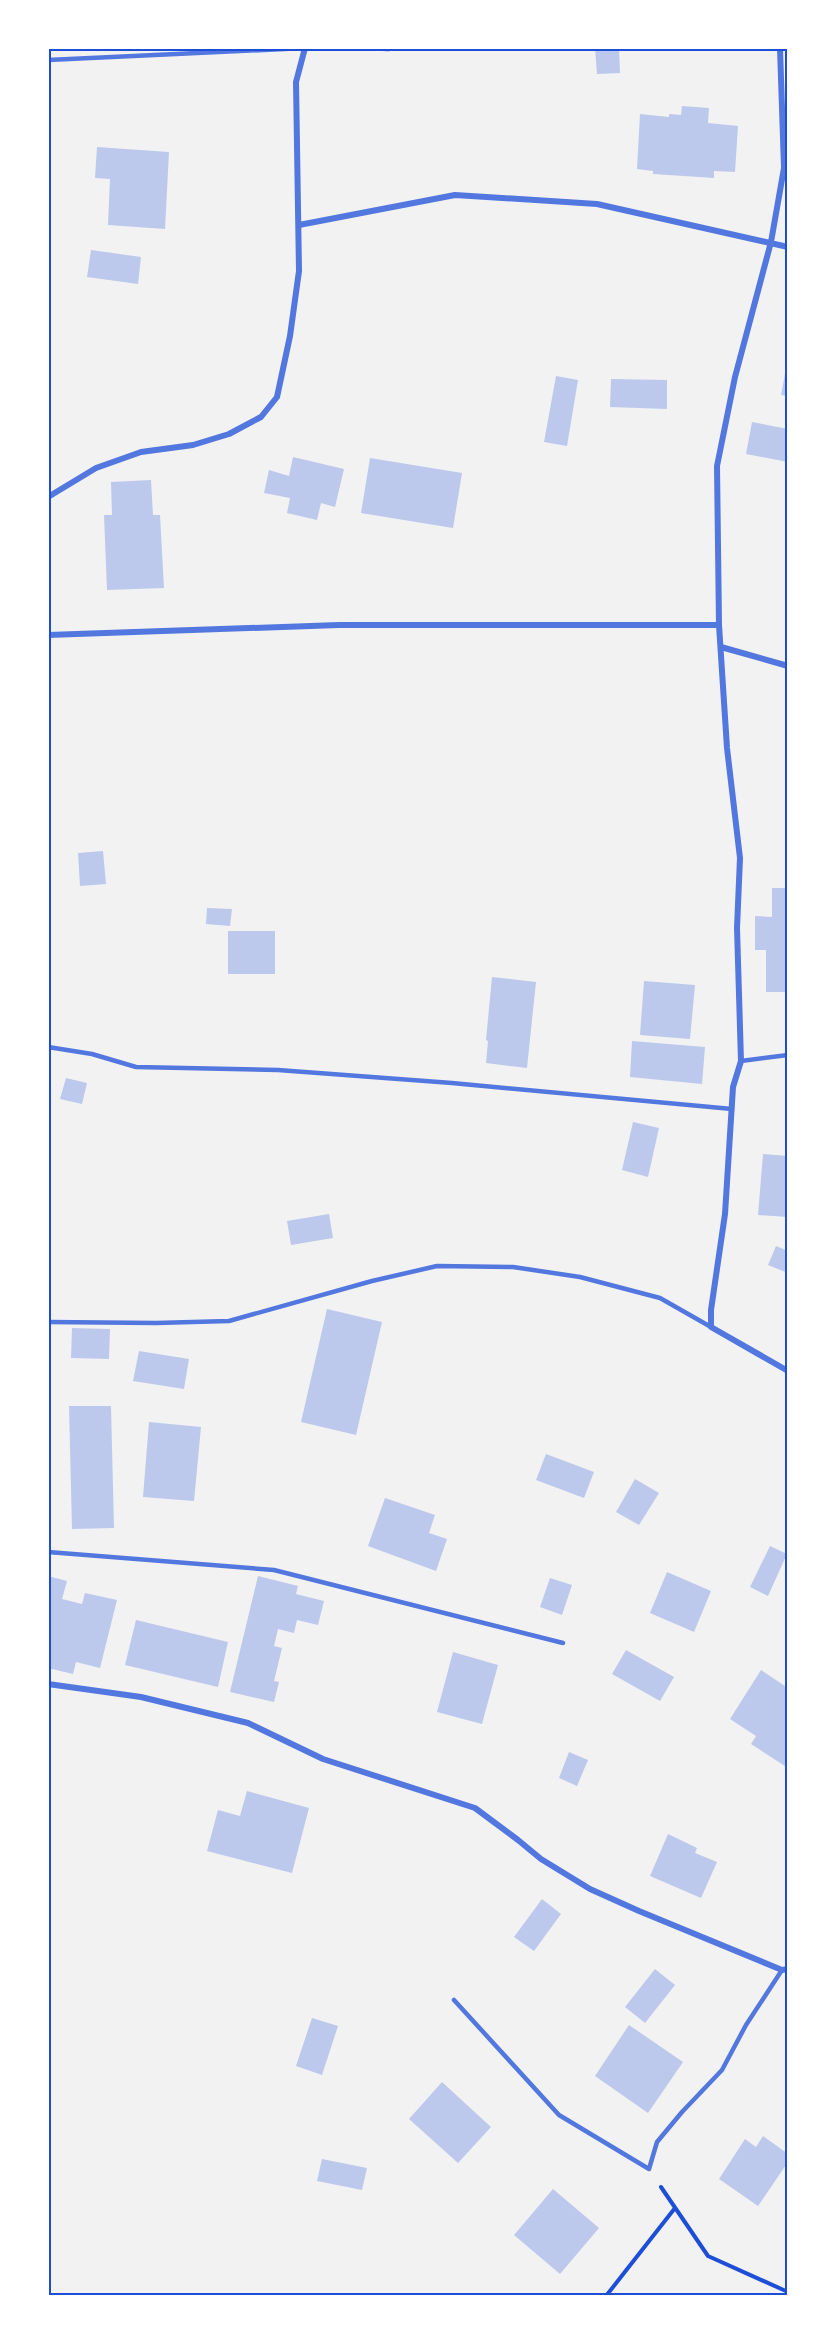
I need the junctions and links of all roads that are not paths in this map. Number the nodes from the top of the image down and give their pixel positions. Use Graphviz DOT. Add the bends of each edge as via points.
graph roads {
  1 [pos="305,48"];
  2 [pos="780,48"];
  3 [pos="48,60"];
  4 [pos="299,225"];
  5 [pos="771,242"];
  6 [pos="788,247"];
  7 [pos="48,497"];
  8 [pos="719,625"];
  9 [pos="48,635"];
  10 [pos="721,647"];
  11 [pos="788,666"];
  12 [pos="48,1047"];
  13 [pos="788,1055"];
  14 [pos="741,1060"];
  15 [pos="732,1109"];
  16 [pos="48,1322"];
  17 [pos="711,1328"];
  18 [pos="788,1371"];
  19 [pos="48,1552"];
  20 [pos="563,1643"];
  21 [pos="48,1684"];
  22 [pos="785,1969"];
  23 [pos="454,2000"];
  1 -- 3 [label="lane"];
  1 -- 4 [label="street" via="296,82"];
  2 -- 5 [label="street" via="784,168"];
  4 -- 5 [label="street" via="454,195 597,204"];
  4 -- 7 [label="street" via="290,336 277,397 261,417 211,440 141,452 96,468"];
  5 -- 6 [label="street"];
  5 -- 8 [label="street" via="735,377 717,466"];
  8 -- 9 [label="street" via="339,625"];
  8 -- 10 [label="street"];
  10 -- 11 [label="street"];
  10 -- 14 [label="street" via="727,748 740,858 737,928"];
  12 -- 15 [label="lane" via="136,1067 278,1070"];
  13 -- 14 [label="lane"];
  14 -- 15 [label="street"];
  15 -- 17 [label="street" via="725,1214"];
  16 -- 17 [label="lane" via="229,1321 437,1266 513,1268 580,1277 660,1298"];
  17 -- 18 [label="street"];
  19 -- 20 [label="lane" via="274,1570"];
  21 -- 22 [label="street" via="141,1697 248,1724 323,1759 475,1808 540,1859 590,1889"];
  22 -- 23 [label="lane" via="746,2025 722,2070 657,2142 649,2169 560,2115"];
}
